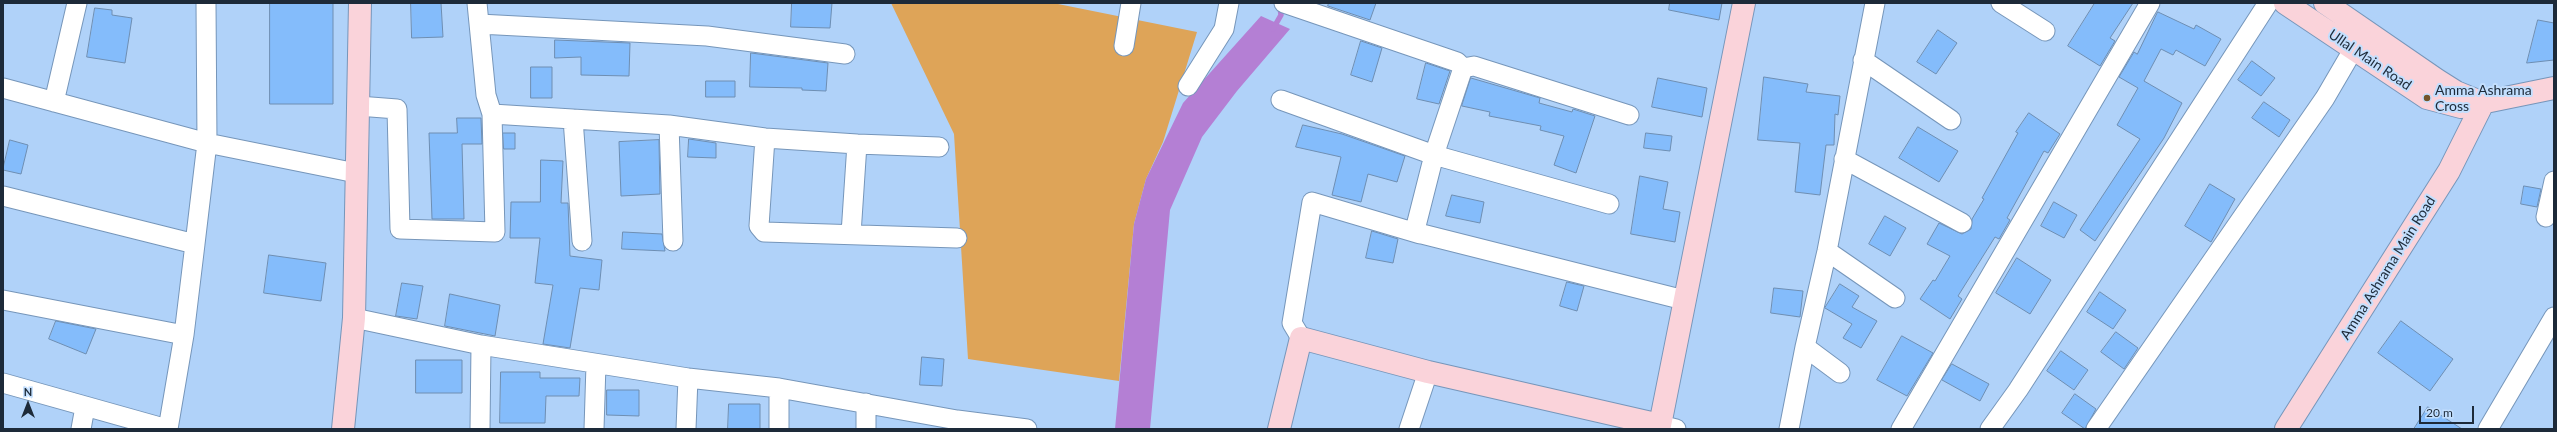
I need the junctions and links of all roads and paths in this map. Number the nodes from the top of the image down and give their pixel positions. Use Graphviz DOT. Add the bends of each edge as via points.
graph roads {
  1 [pos="77,3"];
  2 [pos="206,3"];
  3 [pos="360,3"];
  4 [pos="477,3"];
  5 [pos="1131,3"];
  6 [pos="1229,3"];
  7 [pos="1284,3"];
  8 [pos="1744,3"];
  9 [pos="1875,3"];
  10 [pos="2001,3"];
  11 [pos="2150,3"];
  12 [pos="2268,3"];
  13 [pos="2285,3"];
  14 [pos="2325,3"];
  15 [pos="479,24"];
  16 [pos="2045,32"];
  17 [pos="1124,46"];
  18 [pos="2353,50"];
  19 [pos="845,54"];
  20 [pos="1863,60"];
  21 [pos="1463,68"];
  22 [pos="1188,86"];
  23 [pos="3,88"];
  24 [pos="2554,88"];
  25 [pos="1281,100"];
  26 [pos="54,102"];
  27 [pos="2483,103"];
  28 [pos="358,106"];
  29 [pos="492,114"];
  30 [pos="1629,115"];
  31 [pos="573,119"];
  32 [pos="1951,120"];
  33 [pos="669,125"];
  34 [pos="765,138"];
  35 [pos="207,143"];
  36 [pos="857,144"];
  37 [pos="939,147"];
  38 [pos="1434,155"];
  39 [pos="1844,159"];
  40 [pos="356,173"];
  41 [pos="2554,181"];
  42 [pos="3,196"];
  43 [pos="1609,204"];
  44 [pos="2546,217"];
  45 [pos="1962,223"];
  46 [pos="851,234"];
  47 [pos="1420,234"];
  48 [pos="957,238"];
  49 [pos="673,240"];
  50 [pos="582,241"];
  51 [pos="195,244"];
  52 [pos="1827,251"];
  53 [pos="1895,298"];
  54 [pos="3,300"];
  55 [pos="1684,300"];
  56 [pos="2554,317"];
  57 [pos="354,318"];
  58 [pos="184,335"];
  59 [pos="1301,338"];
  60 [pos="481,345"];
  61 [pos="1805,347"];
  62 [pos="596,364"];
  63 [pos="1428,372"];
  64 [pos="1840,373"];
  65 [pos="688,378"];
  66 [pos="3,383"];
  67 [pos="779,388"];
  68 [pos="866,403"];
  69 [pos="85,407"];
  70 [pos="957,424"];
  71 [pos="1668,427"];
  72 [pos="2287,428"];
  73 [pos="81,429"];
  74 [pos="168,429"];
  75 [pos="343,429"];
  76 [pos="480,429"];
  77 [pos="594,429"];
  78 [pos="686,429"];
  79 [pos="779,429"];
  80 [pos="866,429"];
  81 [pos="1027,429"];
  82 [pos="1279,429"];
  83 [pos="1409,429"];
  84 [pos="1789,429"];
  85 [pos="1901,429"];
  86 [pos="1990,429"];
  87 [pos="2096,429"];
  88 [pos="2488,429"];
  1 -- 26 [label="street"];
  2 -- 35 [label="street"];
  3 -- 28 [label="street"];
  4 -- 15 [label="street"];
  5 -- 17 [label="street"];
  6 -- 22 [label="street" via="1224,29"];
  7 -- 21 [label="street" via="1457,62"];
  8 -- 55 [label="street"];
  9 -- 20 [label="street"];
  10 -- 16 [label="street"];
  11 -- 85 [label="street"];
  12 -- 86 [label="street" via="2018,390"];
  13 -- 18 [label="street, Ullal Main Road"];
  14 -- 27 [label="street, Ullal Main Road" via="2456,92"];
  15 -- 19 [label="street" via="707,36"];
  15 -- 29 [label="street" via="486,95"];
  18 -- 27 [label="street, Ullal Main Road" via="2427,98 2461,107"];
  18 -- 87 [label="street" via="2325,98"];
  20 -- 32 [label="street"];
  20 -- 39 [label="street"];
  21 -- 30 [label="street" via="1474,66"];
  21 -- 38 [label="street"];
  23 -- 26 [label="street"];
  24 -- 27 [label="street, Ullal Main Road"];
  25 -- 38 [label="street"];
  26 -- 35 [label="street"];
  27 -- 72 [label="street, Amma Ashrama Main Road" via="2449,171"];
  28 -- 29 [label="street" via="397,109 400,229 495,232"];
  28 -- 40 [label="street"];
  29 -- 31 [label="street"];
  31 -- 33 [label="street"];
  31 -- 50 [label="street"];
  33 -- 34 [label="street"];
  33 -- 49 [label="street"];
  34 -- 36 [label="street"];
  34 -- 46 [label="street" via="759,226 764,232"];
  35 -- 40 [label="street"];
  35 -- 51 [label="street"];
  36 -- 37 [label="street"];
  36 -- 46 [label="street"];
  38 -- 43 [label="street"];
  38 -- 47 [label="street" via="1416,226"];
  39 -- 45 [label="street"];
  39 -- 52 [label="street"];
  40 -- 57 [label="street"];
  41 -- 44 [label="street"];
  42 -- 51 [label="street"];
  46 -- 48 [label="street"];
  47 -- 55 [label="street"];
  47 -- 59 [label="street" via="1312,202 1292,323"];
  51 -- 58 [label="street"];
  52 -- 53 [label="street"];
  52 -- 61 [label="street"];
  54 -- 58 [label="street"];
  55 -- 71 [label="street"];
  56 -- 88 [label="street"];
  57 -- 60 [label="street"];
  57 -- 75 [label="street"];
  58 -- 74 [label="street"];
  59 -- 63 [label="street"];
  59 -- 82 [label="street"];
  60 -- 62 [label="street"];
  60 -- 76 [label="street"];
  61 -- 64 [label="street"];
  61 -- 84 [label="street"];
  62 -- 65 [label="street"];
  62 -- 77 [label="street"];
  63 -- 71 [label="street"];
  63 -- 83 [label="street"];
  65 -- 67 [label="street"];
  65 -- 78 [label="street"];
  66 -- 69 [label="street"];
  67 -- 68 [label="street"];
  67 -- 79 [label="street"];
  68 -- 70 [label="street"];
  68 -- 80 [label="street"];
  69 -- 73 [label="street"];
  69 -- 74 [label="street"];
  70 -- 81 [label="street"];
}
